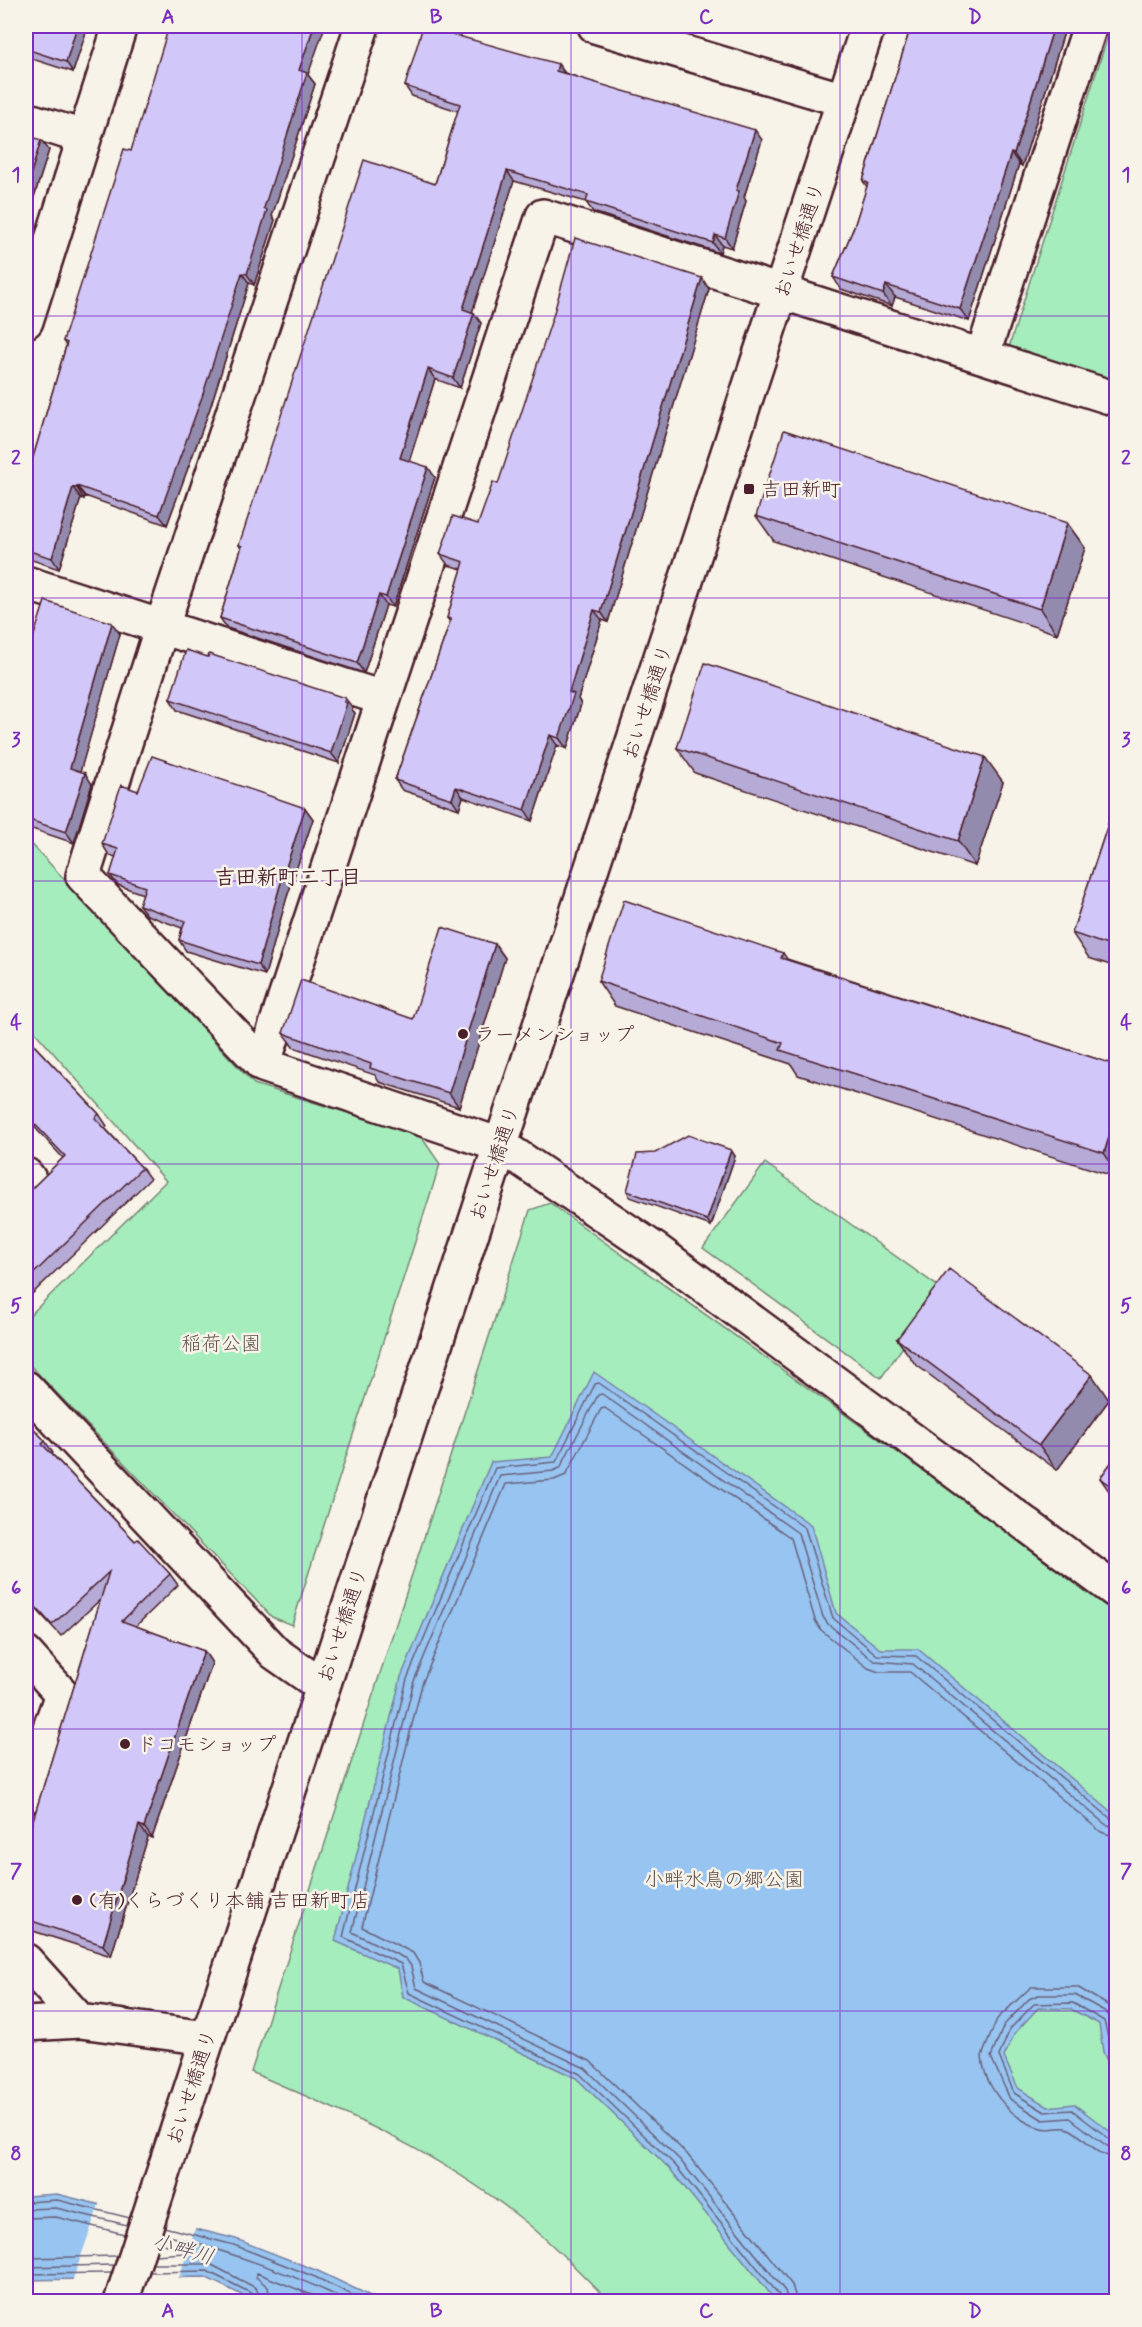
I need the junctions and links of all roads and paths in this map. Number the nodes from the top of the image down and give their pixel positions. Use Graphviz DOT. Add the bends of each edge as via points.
graph roads {
  1 [pos="120,26"];
  2 [pos="362,26"];
  3 [pos="868,26"];
  4 [pos="1090,26"];
  5 [pos="605,27"];
  6 [pos="843,99"];
  7 [pos="26,119"];
  8 [pos="83,137"];
  9 [pos="782,293"];
  10 [pos="26,321"];
  11 [pos="983,354"];
  12 [pos="1116,399"];
  13 [pos="26,582"];
  14 [pos="162,626"];
  15 [pos="381,698"];
  16 [pos="263,1065"];
  17 [pos="500,1145"];
  18 [pos="26,1175"];
  19 [pos="26,1183"];
  20 [pos="26,1388"];
  21 [pos="1116,1591"];
  22 [pos="26,1654"];
  23 [pos="322,1686"];
  24 [pos="26,1796"];
  25 [pos="26,1961"];
  26 [pos="80,2021"];
  27 [pos="26,2024"];
  28 [pos="207,2038"];
  29 [pos="121,2301"];
  1 -- 8 [label="street"];
  2 -- 14 [label="street"];
  3 -- 6 [label="street, おいせ橋通り"];
  4 -- 11 [label="street"];
  5 -- 6 [label="street"];
  6 -- 9 [label="street, おいせ橋通り"];
  7 -- 8 [label="street"];
  8 -- 10 [label="street"];
  9 -- 11 [label="street"];
  9 -- 15 [label="street" via="543,216"];
  9 -- 17 [label="street, おいせ橋通り"];
  11 -- 12 [label="street"];
  13 -- 14 [label="street"];
  14 -- 15 [label="street"];
  14 -- 16 [label="street" via="84,876"];
  15 -- 16 [label="street"];
  16 -- 17 [label="street"];
  17 -- 21 [label="street" via="657,1251"];
  17 -- 23 [label="street, おいせ橋通り"];
  18 -- 19 [label="street"];
  20 -- 23 [label="street" via="275,1653"];
  22 -- 24 [label="street" via="63,1694"];
  23 -- 28 [label="street, おいせ橋通り"];
  25 -- 26 [label="street"];
  26 -- 27 [label="street"];
  26 -- 28 [label="street"];
  28 -- 29 [label="street, おいせ橋通り"];
}
